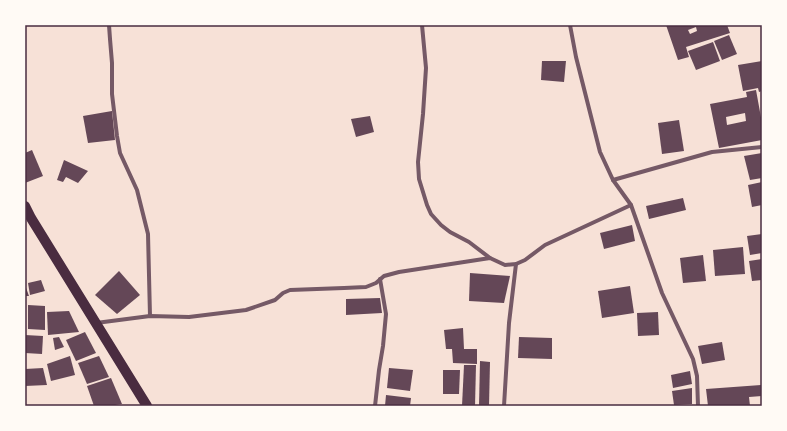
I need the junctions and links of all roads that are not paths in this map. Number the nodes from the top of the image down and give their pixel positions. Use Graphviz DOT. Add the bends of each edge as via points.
graph roads {
  1 [pos="109,25"];
  2 [pos="422,25"];
  3 [pos="570,25"];
  4 [pos="762,147"];
  5 [pos="613,180"];
  6 [pos="631,205"];
  7 [pos="25,206"];
  8 [pos="490,258"];
  9 [pos="516,264"];
  10 [pos="380,279"];
  11 [pos="150,316"];
  12 [pos="96,323"];
  13 [pos="147,406"];
  14 [pos="375,406"];
  15 [pos="504,406"];
  16 [pos="698,406"];
  1 -- 11 [label="street" via="112,94 120,153 136,190 148,234"];
  2 -- 8 [label="street" via="426,68 418,162 419,179 431,214 450,232"];
  3 -- 5 [label="street" via="600,152"];
  4 -- 5 [label="street" via="712,152"];
  5 -- 6 [label="street"];
  6 -- 9 [label="street" via="545,245"];
  6 -- 16 [label="street" via="662,293 693,359 697,376"];
  7 -- 12 [label="main road"];
  8 -- 9 [label="street" via="505,265"];
  8 -- 10 [label="street" via="399,272"];
  9 -- 15 [label="street" via="509,323"];
  10 -- 11 [label="street" via="366,287 290,290 275,300 246,310 189,317"];
  10 -- 14 [label="street" via="386,314"];
  11 -- 12 [label="street"];
  12 -- 13 [label="main road"];
}
